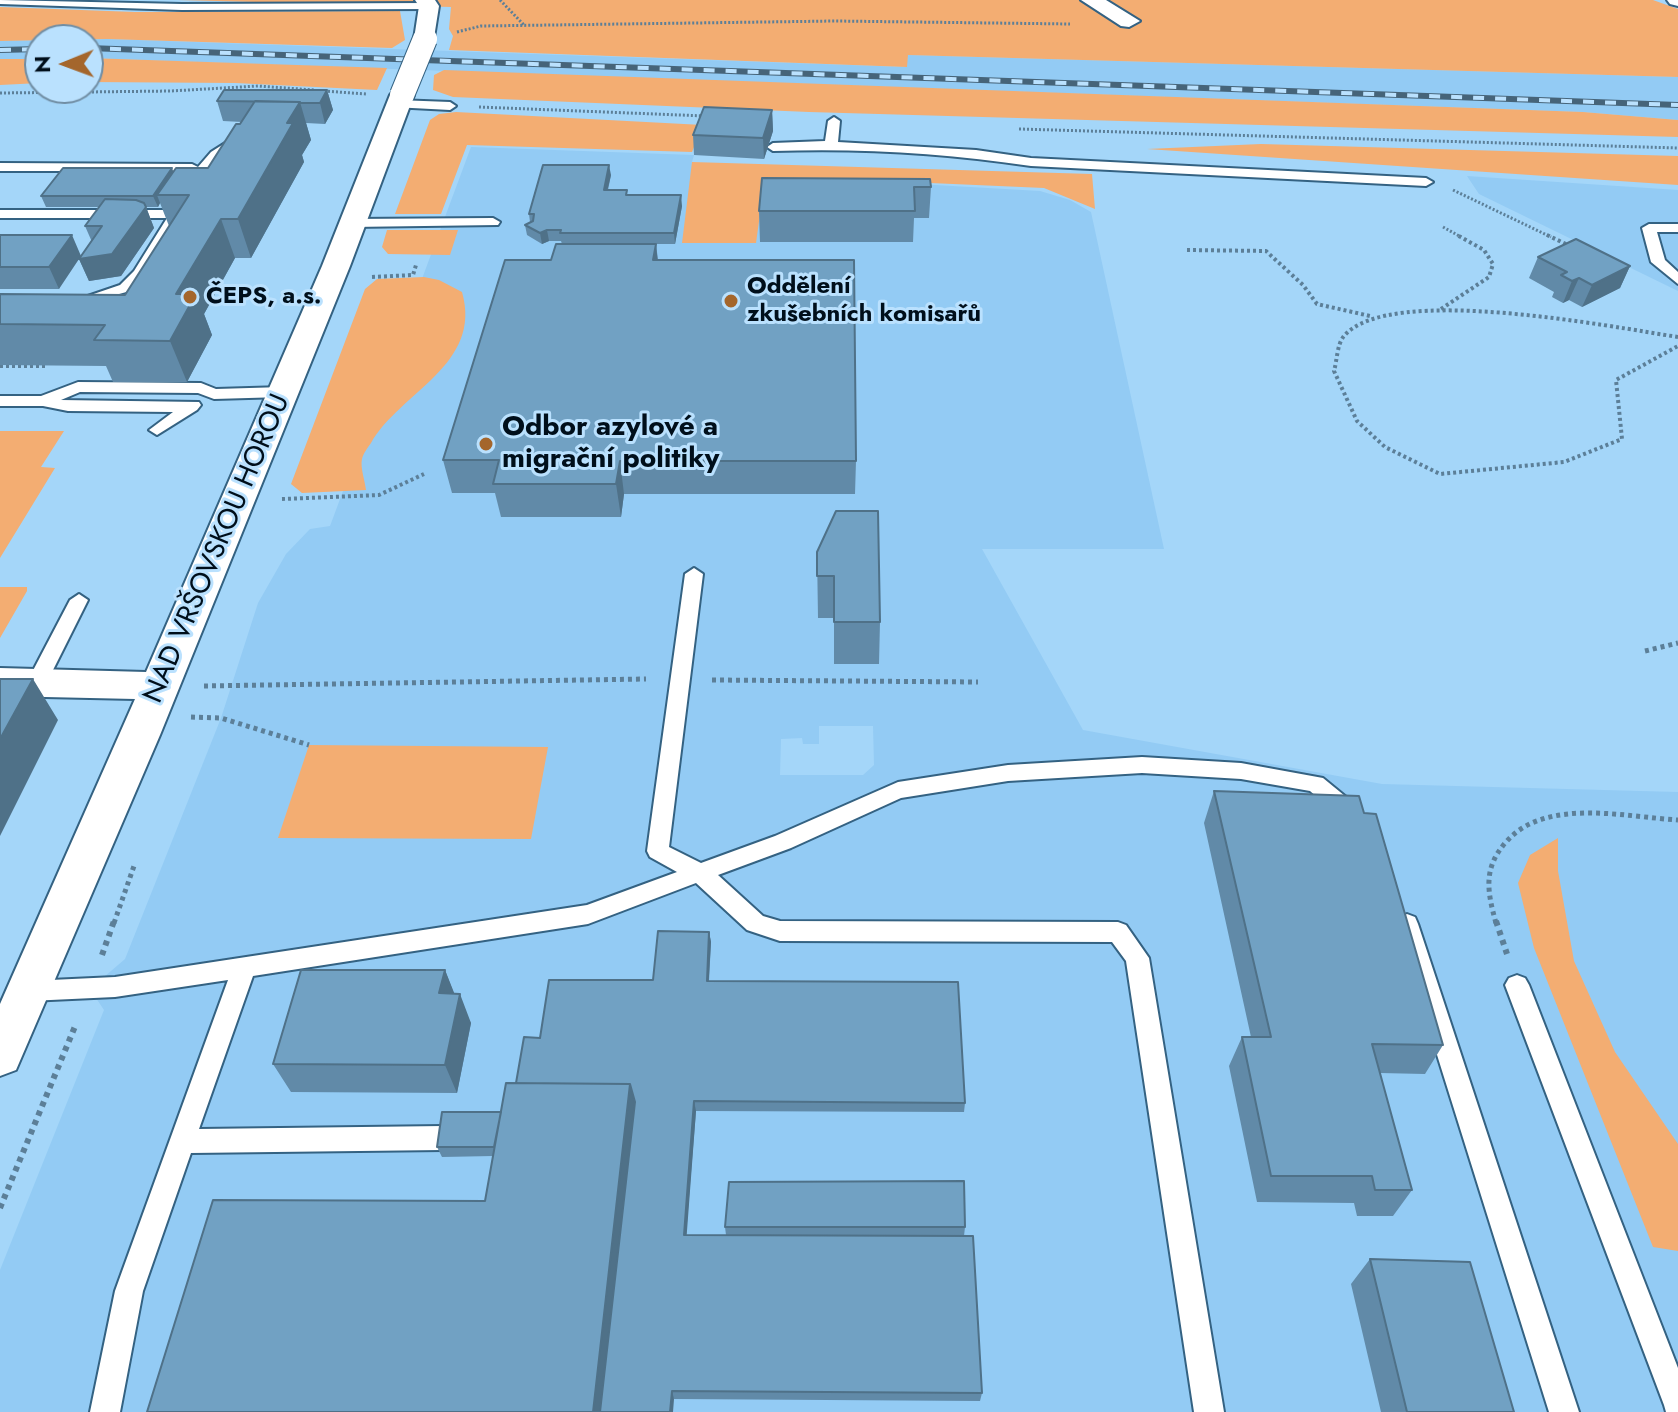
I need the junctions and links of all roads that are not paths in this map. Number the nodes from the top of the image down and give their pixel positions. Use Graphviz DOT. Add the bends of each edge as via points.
graph roads {
  1 [pos="1091,0"];
  2 [pos="0,1"];
  3 [pos="427,3"];
  4 [pos="1129,21"];
  5 [pos="400,100"];
  6 [pos="450,106"];
  7 [pos="834,121"];
  8 [pos="256,136"];
  9 [pos="831,145"];
  10 [pos="773,147"];
  11 [pos="0,167"];
  12 [pos="204,168"];
  13 [pos="1426,182"];
  14 [pos="0,214"];
  15 [pos="176,214"];
  16 [pos="493,222"];
  17 [pos="351,223"];
  18 [pos="1678,228"];
  19 [pos="1678,280"];
  20 [pos="70,303"];
  21 [pos="283,392"];
  22 [pos="214,394"];
  23 [pos="0,401"];
  24 [pos="43,401"];
  25 [pos="191,407"];
  26 [pos="157,430"];
  27 [pos="694,574"];
  28 [pos="79,600"];
  29 [pos="0,682"];
  30 [pos="37,682"];
  31 [pos="159,686"];
  32 [pos="1369,829"];
  33 [pos="700,873"];
  34 [pos="1399,898"];
  35 [pos="244,967"];
  36 [pos="1517,985"];
  37 [pos="29,991"];
  38 [pos="0,1055"];
  39 [pos="443,1138"];
  40 [pos="183,1141"];
  41 [pos="1678,1405"];
  42 [pos="105,1412"];
  43 [pos="1209,1412"];
  44 [pos="1564,1412"];
  1 -- 4 [label="street"];
  2 -- 3 [label="lane" via="182,7"];
  3 -- 5 [label="street, NAD VRŠOVSKOU HOROU, bridge" via="425,39"];
  5 -- 6 [label="lane"];
  5 -- 17 [label="street, NAD VRŠOVSKOU HOROU"];
  7 -- 9 [label="lane"];
  8 -- 12 [label="lane" via="231,144"];
  9 -- 10 [label="lane"];
  9 -- 13 [label="lane" via="1031,162"];
  11 -- 12 [label="lane"];
  12 -- 15 [label="lane"];
  14 -- 15 [label="lane"];
  15 -- 20 [label="lane" via="125,288"];
  16 -- 17 [label="lane"];
  17 -- 21 [label="street, NAD VRŠOVSKOU HOROU"];
  18 -- 19 [label="lane" via="1649,228 1658,262"];
  21 -- 22 [label="lane"];
  21 -- 31 [label="street, NAD VRŠOVSKOU HOROU"];
  22 -- 24 [label="lane" via="201,388 78,387"];
  22 -- 25 [label="lane"];
  23 -- 24 [label="lane"];
  24 -- 25 [label="lane"];
  25 -- 26 [label="lane"];
  27 -- 33 [label="lane" via="658,851"];
  28 -- 30 [label="lane"];
  29 -- 30 [label="street"];
  30 -- 31 [label="street"];
  31 -- 37 [label="street, NAD VRŠOVSKOU HOROU"];
  32 -- 33 [label="lane" via="1316,784 1241,771 1142,765 1022,772 898,790"];
  33 -- 35 [label="lane" via="588,914"];
  33 -- 43 [label="lane" via="755,923 780,931 1118,932 1137,958"];
  34 -- 44 [label="lane"];
  35 -- 37 [label="lane" via="115,987"];
  35 -- 40 [label="lane"];
  36 -- 41 [label="lane"];
  37 -- 38 [label="street, NAD VRŠOVSKOU HOROU"];
  39 -- 40 [label="lane"];
  40 -- 42 [label="lane" via="129,1291"];
}
